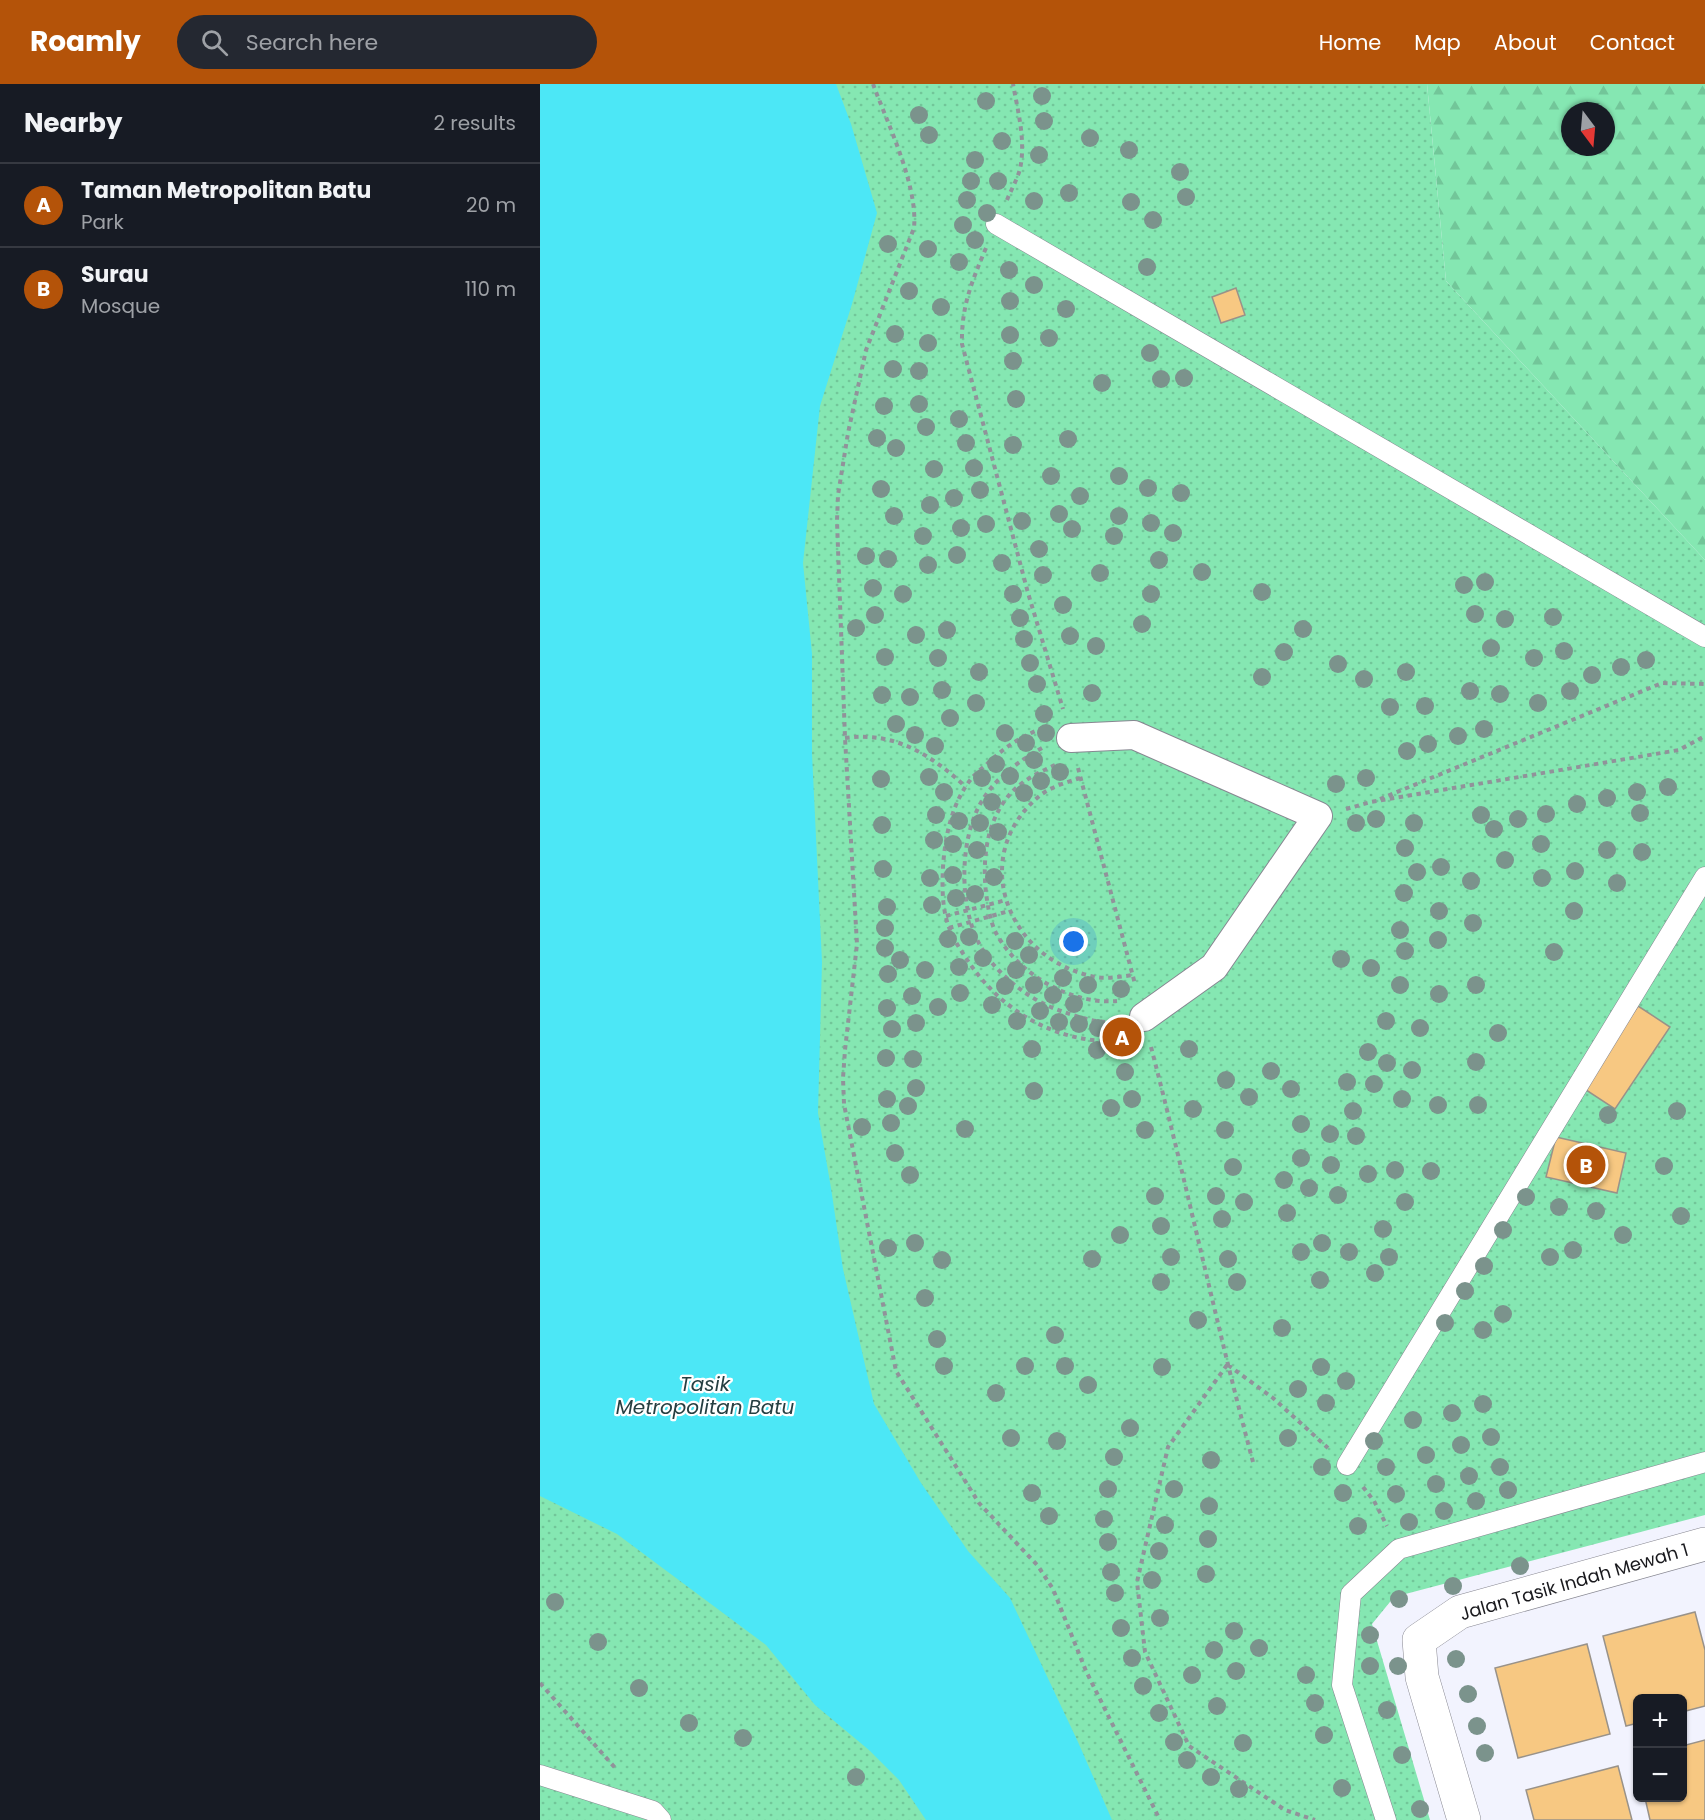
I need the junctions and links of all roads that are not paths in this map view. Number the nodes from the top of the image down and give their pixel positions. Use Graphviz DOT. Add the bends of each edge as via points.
graph roads {
  1 [pos="996,224"];
  2 [pos="1705,637"];
  3 [pos="1060,742"];
  4 [pos="1705,877"];
  5 [pos="1138,1029"];
  6 [pos="1705,1462"];
  7 [pos="1347,1465"];
  8 [pos="1705,1544"];
  9 [pos="540,1775"];
  10 [pos="657,1816"];
  11 [pos="1386,1820"];
  12 [pos="1464,1820"];
  1 -- 2 [label="lane"];
  3 -- 5 [label="street" via="1134,735 1318,816 1214,967"];
  4 -- 7 [label="lane"];
  6 -- 11 [label="lane" via="1399,1549 1351,1594 1341,1684"];
  8 -- 12 [label="street, Jalan Tasik Indah Mewah 1" via="1460,1612 1419,1640 1422,1677"];
  9 -- 10 [label="lane"];
}
